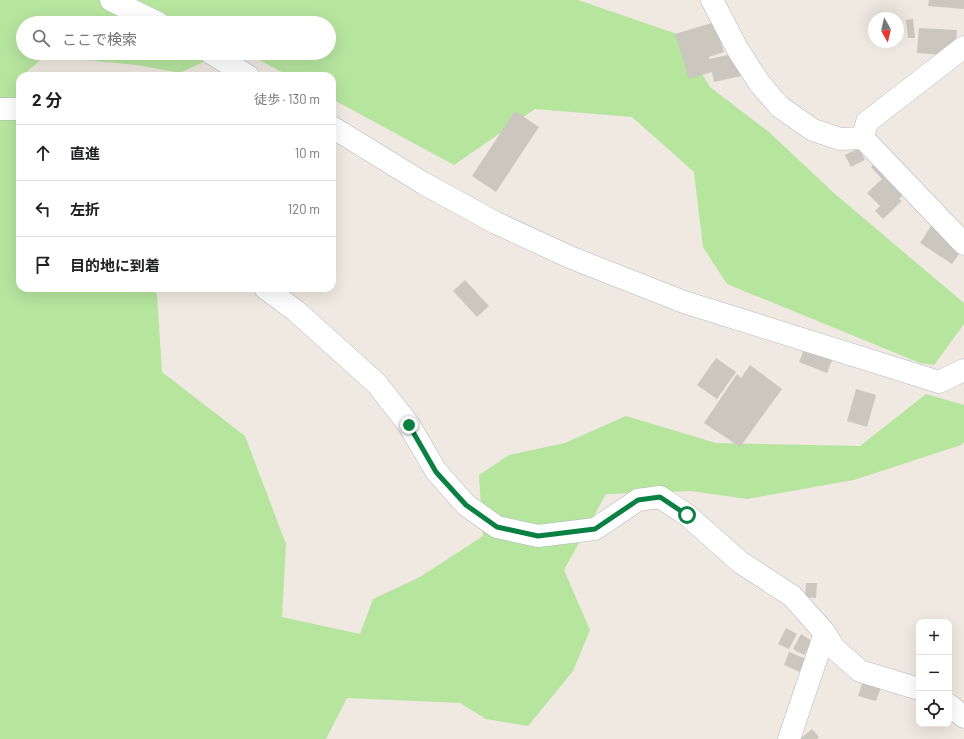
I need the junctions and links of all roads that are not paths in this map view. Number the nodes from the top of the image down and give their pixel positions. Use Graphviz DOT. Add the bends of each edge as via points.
graph roads {
  1 [pos="111,0"];
  2 [pos="712,0"];
  3 [pos="144,16"];
  4 [pos="964,47"];
  5 [pos="222,60"];
  6 [pos="241,72"];
  7 [pos="0,109"];
  8 [pos="16,110"];
  9 [pos="336,130"];
  10 [pos="863,138"];
  11 [pos="964,244"];
  12 [pos="270,292"];
  13 [pos="964,370"];
  14 [pos="825,633"];
  15 [pos="916,688"];
  16 [pos="952,707"];
  17 [pos="964,717"];
  18 [pos="788,739"];
  1 -- 3 [label="street"];
  2 -- 10 [label="street" via="738,50 760,84 780,107 814,130 840,139"];
  4 -- 10 [label="street" via="867,122"];
  5 -- 6 [label="street"];
  7 -- 8 [label="street"];
  9 -- 13 [label="street" via="423,184 496,223 572,258 684,302 939,382"];
  10 -- 11 [label="street"];
  12 -- 14 [label="street" via="296,311 377,384 409,425 436,472 466,505 497,527 538,536 595,529 638,500 660,497 687,515 740,562 792,596"];
  14 -- 15 [label="street" via="834,648 860,671"];
  14 -- 18 [label="street"];
  16 -- 17 [label="street"];
}
